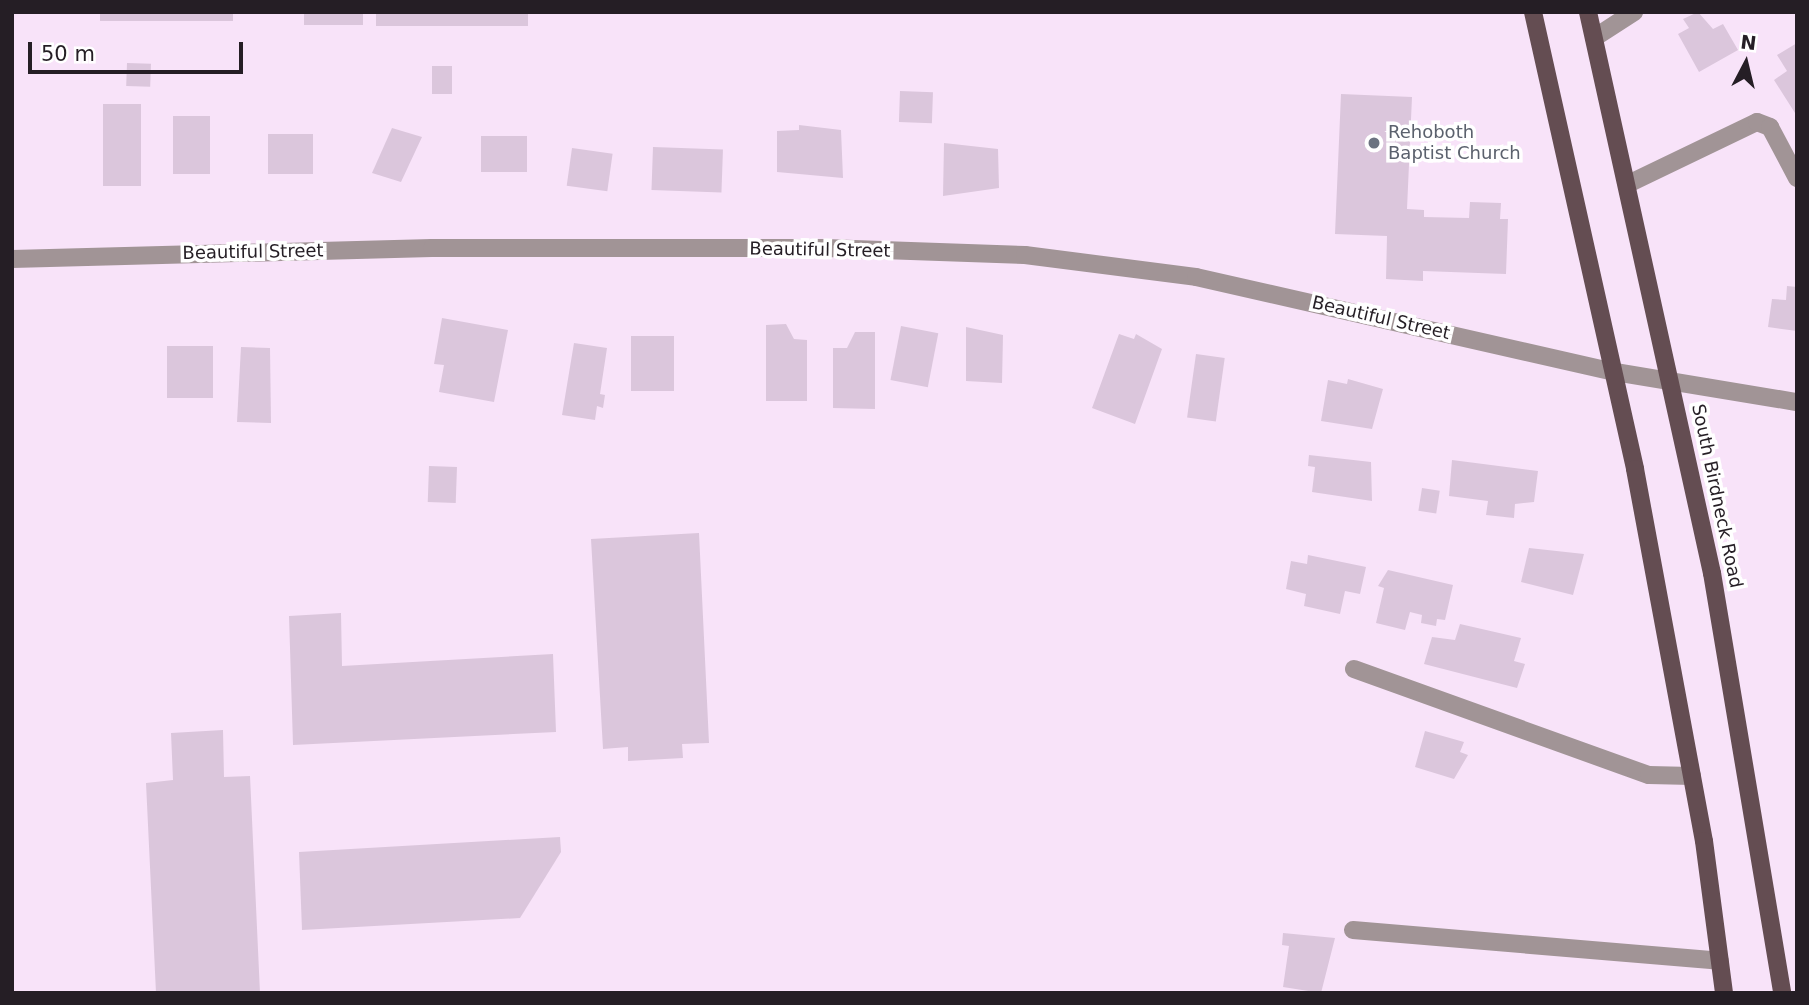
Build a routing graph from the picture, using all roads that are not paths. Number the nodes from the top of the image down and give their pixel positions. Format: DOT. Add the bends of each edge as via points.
graph roads {
  1 [pos="1533,12"];
  2 [pos="1588,12"];
  3 [pos="1634,12"];
  4 [pos="1594,38"];
  5 [pos="1797,178"];
  6 [pos="1628,184"];
  7 [pos="12,258"];
  8 [pos="1615,372"];
  9 [pos="1672,382"];
  10 [pos="1797,402"];
  11 [pos="1354,669"];
  12 [pos="1692,776"];
  13 [pos="1353,930"];
  14 [pos="1720,961"];
  15 [pos="1724,993"];
  16 [pos="1782,993"];
  1 -- 8 [label="main road"];
  2 -- 4 [label="main road, South Birdneck Road"];
  3 -- 4 [label="street"];
  4 -- 6 [label="main road, South Birdneck Road"];
  5 -- 6 [label="street" via="1770,127 1757,122"];
  6 -- 9 [label="main road, South Birdneck Road"];
  7 -- 8 [label="street, Beautiful Street" via="432,248 825,248 1025,256 1196,277"];
  8 -- 9 [label="street, Beautiful Street"];
  8 -- 12 [label="main road"];
  9 -- 10 [label="street, Beautiful Street"];
  9 -- 16 [label="main road, South Birdneck Road" via="1732,683"];
  11 -- 12 [label="street" via="1649,775"];
  12 -- 14 [label="main road"];
  13 -- 14 [label="street"];
  14 -- 15 [label="main road"];
}
